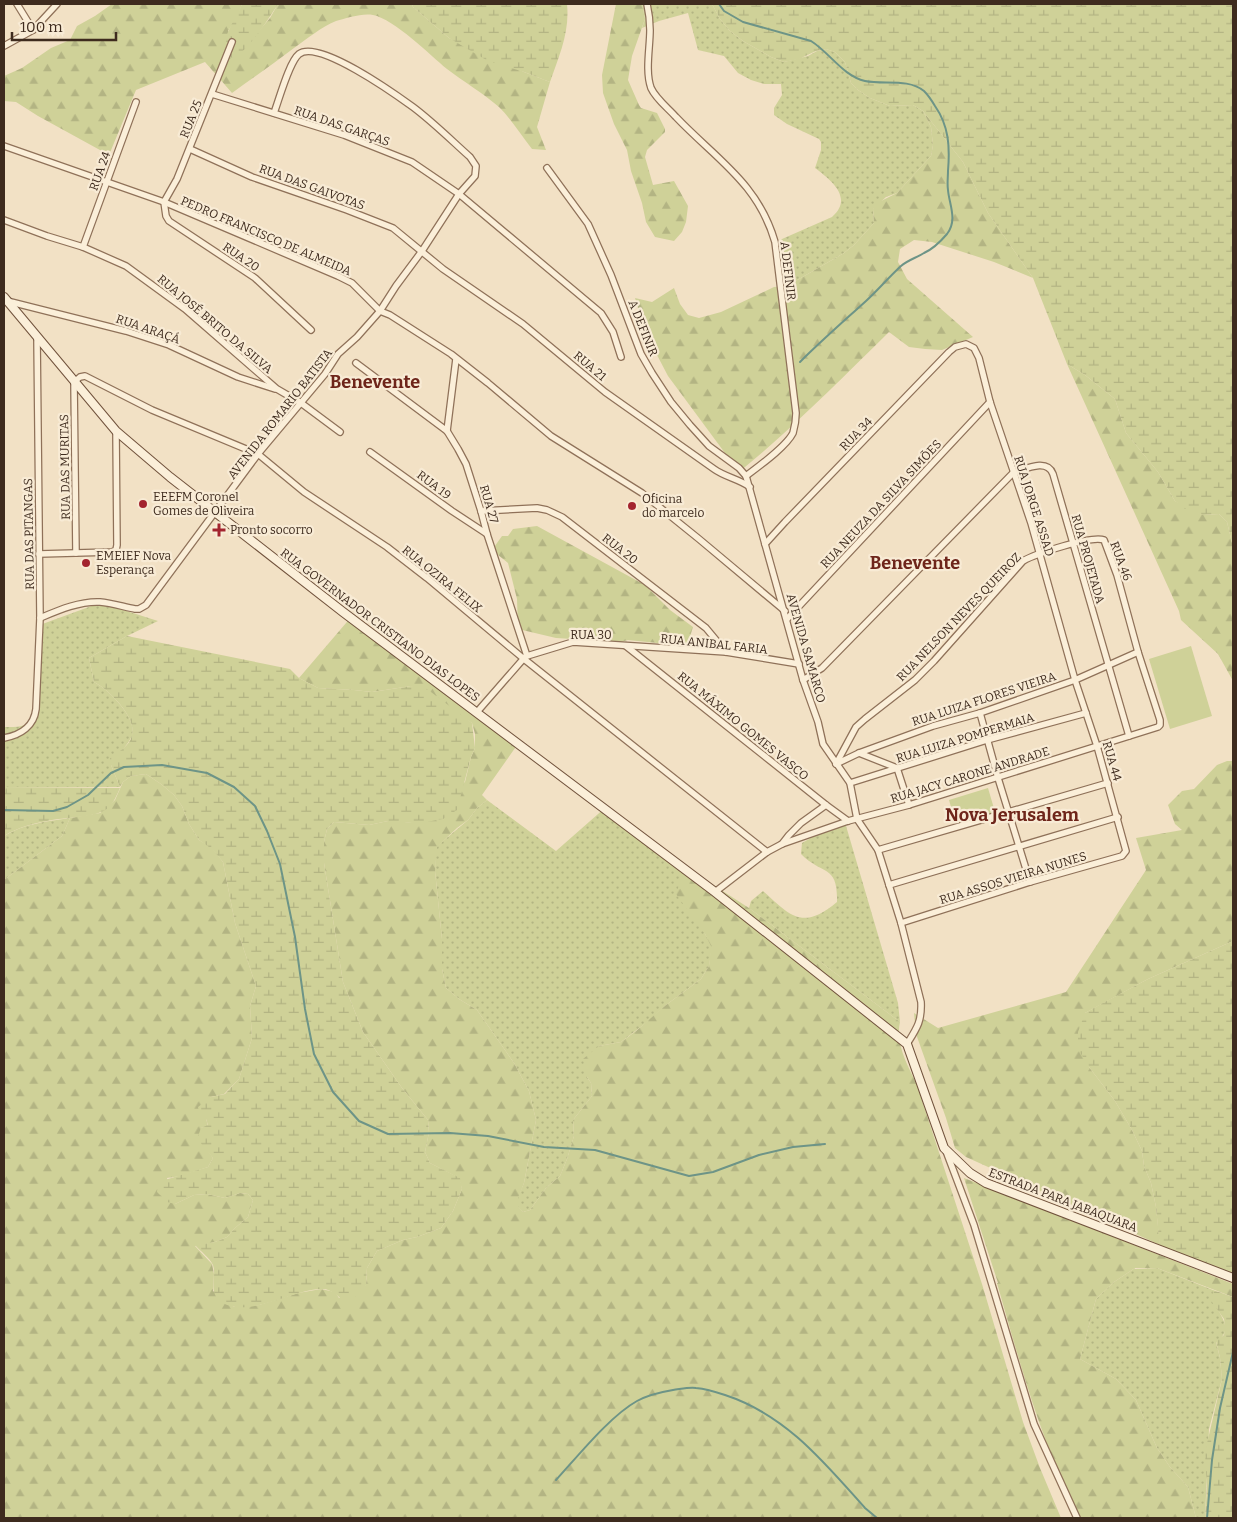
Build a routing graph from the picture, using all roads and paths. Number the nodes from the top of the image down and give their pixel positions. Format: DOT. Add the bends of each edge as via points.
graph roads {
  1 [pos="17,4"];
  2 [pos="57,4"];
  3 [pos="647,4"];
  4 [pos="33,30"];
  5 [pos="232,42"];
  6 [pos="4,46"];
  7 [pos="212,94"];
  8 [pos="136,102"];
  9 [pos="274,113"];
  10 [pos="4,146"];
  11 [pos="190,149"];
  12 [pos="547,168"];
  13 [pos="106,183"];
  14 [pos="459,194"];
  15 [pos="164,202"];
  16 [pos="4,220"];
  17 [pos="83,247"];
  18 [pos="422,251"];
  19 [pos="5,300"];
  20 [pos="380,311"];
  21 [pos="311,330"];
  22 [pos="37,337"];
  23 [pos="966,344"];
  24 [pos="622,357"];
  25 [pos="456,359"];
  26 [pos="356,364"];
  27 [pos="74,382"];
  28 [pos="278,389"];
  29 [pos="990,402"];
  30 [pos="300,403"];
  31 [pos="116,431"];
  32 [pos="447,431"];
  33 [pos="340,432"];
  34 [pos="370,452"];
  35 [pos="258,454"];
  36 [pos="1013,473"];
  37 [pos="746,476"];
  38 [pos="750,487"];
  39 [pos="482,511"];
  40 [pos="215,513"];
  41 [pos="487,534"];
  42 [pos="765,544"];
  43 [pos="1073,544"];
  44 [pos="76,553"];
  45 [pos="39,554"];
  46 [pos="1040,554"];
  47 [pos="785,611"];
  48 [pos="40,618"];
  49 [pos="787,619"];
  50 [pos="626,646"];
  51 [pos="726,652"];
  52 [pos="1138,652"];
  53 [pos="525,657"];
  54 [pos="799,664"];
  55 [pos="1108,665"];
  56 [pos="803,680"];
  57 [pos="1075,680"];
  58 [pos="477,712"];
  59 [pos="980,713"];
  60 [pos="1086,713"];
  61 [pos="1129,736"];
  62 [pos="4,738"];
  63 [pos="987,740"];
  64 [pos="1097,746"];
  65 [pos="859,753"];
  66 [pos="836,764"];
  67 [pos="897,768"];
  68 [pos="998,778"];
  69 [pos="850,783"];
  70 [pos="1108,783"];
  71 [pos="826,805"];
  72 [pos="909,805"];
  73 [pos="1008,812"];
  74 [pos="1118,817"];
  75 [pos="857,819"];
  76 [pos="848,821"];
  77 [pos="782,844"];
  78 [pos="1018,846"];
  79 [pos="1126,848"];
  80 [pos="878,850"];
  81 [pos="767,852"];
  82 [pos="1030,882"];
  83 [pos="889,884"];
  84 [pos="715,892"];
  85 [pos="901,924"];
  86 [pos="907,1044"];
  87 [pos="944,1148"];
  88 [pos="1233,1278"];
  89 [pos="1077,1518"];
  1 -- 4 [label="street"];
  2 -- 4 [label="street"];
  3 -- 37 [label="street, A DEFINIR" via="650,28 648,72 652,89 749,190 763,210 775,242 795,426 785,444"];
  4 -- 6 [label="street"];
  5 -- 7 [label="street, RUA 25"];
  7 -- 9 [label="street, RUA DAS GARÇAS"];
  7 -- 11 [label="street, RUA 25"];
  8 -- 13 [label="street, RUA 24"];
  9 -- 14 [label="street, RUA DAS GARÇAS" via="390,152 420,167"];
  9 -- 14 [label="street, AVENIDA ROMARIO BATISTA" via="295,58 309,51 324,54 384,87 470,157 474,162 475,176"];
  10 -- 13 [label="street, PEDRO FRANCISCO DE ALMEIDA"];
  11 -- 15 [label="street, RUA 25"];
  11 -- 18 [label="street, RUA DAS GAIVOTAS" via="252,177 385,224"];
  12 -- 37 [label="street, A DEFINIR" via="588,224 641,354 652,373 671,402 709,446"];
  13 -- 15 [label="street, PEDRO FRANCISCO DE ALMEIDA"];
  13 -- 17 [label="street, RUA 24"];
  14 -- 18 [label="street, AVENIDA ROMARIO BATISTA"];
  14 -- 24 [label="street, RUA DAS GARÇAS" via="601,313 613,332"];
  15 -- 20 [label="street, PEDRO FRANCISCO DE ALMEIDA" via="352,283"];
  15 -- 21 [label="street, RUA 20" via="170,221 255,278"];
  16 -- 17 [label="street, RUA JOSÉ BRITO DA SILVA"];
  17 -- 28 [label="street, RUA JOSÉ BRITO DA SILVA" via="126,266 144,278"];
  18 -- 20 [label="street, AVENIDA ROMARIO BATISTA"];
  18 -- 38 [label="street, RUA 21" via="457,280 523,324 613,397 720,473 741,480"];
  19 -- 22 [label="street, RUA GOVERNADOR CRISTIANO DIAS LOPES"];
  19 -- 28 [label="street, RUA ARAÇÁ" via="169,344 238,378"];
  20 -- 25 [label="street, PEDRO FRANCISCO DE ALMEIDA"];
  20 -- 30 [label="street, AVENIDA ROMARIO BATISTA" via="338,354"];
  22 -- 27 [label="street, RUA GOVERNADOR CRISTIANO DIAS LOPES"];
  22 -- 45 [label="street, RUA DAS PITANGAS"];
  23 -- 29 [label="street, RUA JORGE ASSAD" via="977,352"];
  23 -- 42 [label="street, RUA 34" via="949,352"];
  25 -- 32 [label="street"];
  25 -- 47 [label="street, PEDRO FRANCISCO DE ALMEIDA" via="551,436 642,493"];
  26 -- 32 [label="street"];
  27 -- 31 [label="street, RUA GOVERNADOR CRISTIANO DIAS LOPES"];
  27 -- 35 [label="street, RUA OZIRA FELIX" via="82,376 88,377 152,410"];
  27 -- 44 [label="street, RUA DAS MURITAS"];
  28 -- 30 [label="street, RUA JOSÉ BRITO DA SILVA"];
  29 -- 36 [label="street, RUA JORGE ASSAD"];
  29 -- 49 [label="street, RUA NEUZA DA SILVA SIMÕES"];
  30 -- 33 [label="street, RUA JOSÉ BRITO DA SILVA"];
  30 -- 35 [label="street, AVENIDA ROMARIO BATISTA"];
  31 -- 40 [label="street, RUA GOVERNADOR CRISTIANO DIAS LOPES"];
  31 -- 44 [label="street" via="116,550"];
  32 -- 39 [label="street, RUA 27" via="466,464"];
  34 -- 41 [label="street, RUA 19"];
  35 -- 40 [label="street, AVENIDA ROMARIO BATISTA"];
  35 -- 53 [label="street, RUA OZIRA FELIX" via="304,492 427,578"];
  36 -- 43 [label="street, RUA PROJETADA" via="1042,465 1051,469"];
  36 -- 46 [label="street, RUA JORGE ASSAD"];
  36 -- 56 [label="street" via="822,668"];
  37 -- 38 [label="street, AVENIDA SAMARCO"];
  38 -- 42 [label="street, AVENIDA SAMARCO"];
  39 -- 41 [label="street, RUA 27"];
  39 -- 51 [label="street, RUA 20" via="537,508 562,517 706,628"];
  40 -- 48 [label="street, AVENIDA ROMARIO BATISTA" via="143,608 100,602 66,608"];
  40 -- 58 [label="street, RUA GOVERNADOR CRISTIANO DIAS LOPES"];
  41 -- 53 [label="street, RUA 27"];
  42 -- 47 [label="street, AVENIDA SAMARCO"];
  43 -- 46 [label="street, RUA 46"];
  43 -- 52 [label="street, RUA 46" via="1099,538 1104,540"];
  43 -- 55 [label="street, RUA PROJETADA"];
  44 -- 45 [label="street"];
  45 -- 48 [label="street, RUA DAS PITANGAS"];
  46 -- 57 [label="street, RUA JORGE ASSAD"];
  46 -- 66 [label="street, RUA NELSON NEVES QUEIROZ" via="1019,565 916,680 860,723"];
  47 -- 49 [label="street, AVENIDA SAMARCO"];
  48 -- 62 [label="street, RUA DAS PITANGAS" via="35,717 27,728"];
  49 -- 54 [label="street, AVENIDA SAMARCO"];
  50 -- 51 [label="street, RUA ANIBAL FARIA"];
  50 -- 53 [label="street, RUA 30" via="573,642"];
  50 -- 71 [label="street, RUA MÁXIMO GOMES VASCO"];
  51 -- 54 [label="street, RUA ANIBAL FARIA"];
  52 -- 55 [label="street, RUA LUIZA FLORES VIEIRA"];
  52 -- 61 [label="street, RUA JACY CARONE ANDRADE" via="1161,723 1158,727"];
  53 -- 58 [label="street"];
  53 -- 81 [label="street, RUA OZIRA FELIX"];
  54 -- 56 [label="street, AVENIDA SAMARCO"];
  55 -- 57 [label="street, RUA LUIZA FLORES VIEIRA"];
  55 -- 61 [label="street, RUA PROJETADA"];
  56 -- 66 [label="street, AVENIDA SAMARCO" via="823,744"];
  57 -- 59 [label="street, RUA LUIZA FLORES VIEIRA"];
  57 -- 60 [label="street, RUA 44"];
  58 -- 84 [label="street, RUA GOVERNADOR CRISTIANO DIAS LOPES"];
  59 -- 63 [label="street"];
  59 -- 65 [label="street, RUA LUIZA FLORES VIEIRA"];
  60 -- 63 [label="street, RUA LUIZA POMPERMAIA"];
  60 -- 64 [label="street, RUA 44"];
  61 -- 64 [label="street, RUA JACY CARONE ANDRADE"];
  63 -- 67 [label="street, RUA LUIZA POMPERMAIA"];
  63 -- 68 [label="street"];
  64 -- 68 [label="street, RUA JACY CARONE ANDRADE"];
  64 -- 70 [label="street, RUA 44"];
  65 -- 66 [label="street, RUA LUIZA FLORES VIEIRA"];
  65 -- 67 [label="street"];
  66 -- 69 [label="street, AVENIDA SAMARCO"];
  67 -- 69 [label="street, RUA LUIZA POMPERMAIA"];
  67 -- 72 [label="street"];
  68 -- 72 [label="street, RUA JACY CARONE ANDRADE"];
  68 -- 73 [label="street"];
  69 -- 75 [label="street, AVENIDA SAMARCO"];
  70 -- 73 [label="street"];
  70 -- 74 [label="street, RUA 44"];
  71 -- 76 [label="street, RUA MÁXIMO GOMES VASCO"];
  71 -- 77 [label="street" via="801,823"];
  72 -- 75 [label="street, RUA JACY CARONE ANDRADE"];
  73 -- 78 [label="street"];
  73 -- 80 [label="street"];
  74 -- 78 [label="street"];
  74 -- 79 [label="street, RUA 44"];
  75 -- 76 [label="street, RUA JACY CARONE ANDRADE"];
  75 -- 80 [label="street"];
  76 -- 77 [label="street"];
  77 -- 81 [label="street"];
  78 -- 82 [label="street"];
  78 -- 83 [label="street"];
  79 -- 82 [label="street, RUA ASSOS VIEIRA NUNES" via="1122,856"];
  80 -- 83 [label="street"];
  81 -- 84 [label="street"];
  82 -- 85 [label="street, RUA ASSOS VIEIRA NUNES"];
  83 -- 85 [label="street"];
  84 -- 86 [label="street"];
  85 -- 86 [label="street" via="922,1002 919,1025"];
  86 -- 87 [label="street, ESTRADA PARA JABAQUARA"];
  87 -- 88 [label="street, ESTRADA PARA JABAQUARA" via="970,1173 986,1183"];
  87 -- 89 [label="street" via="974,1225 1034,1424"];
}
